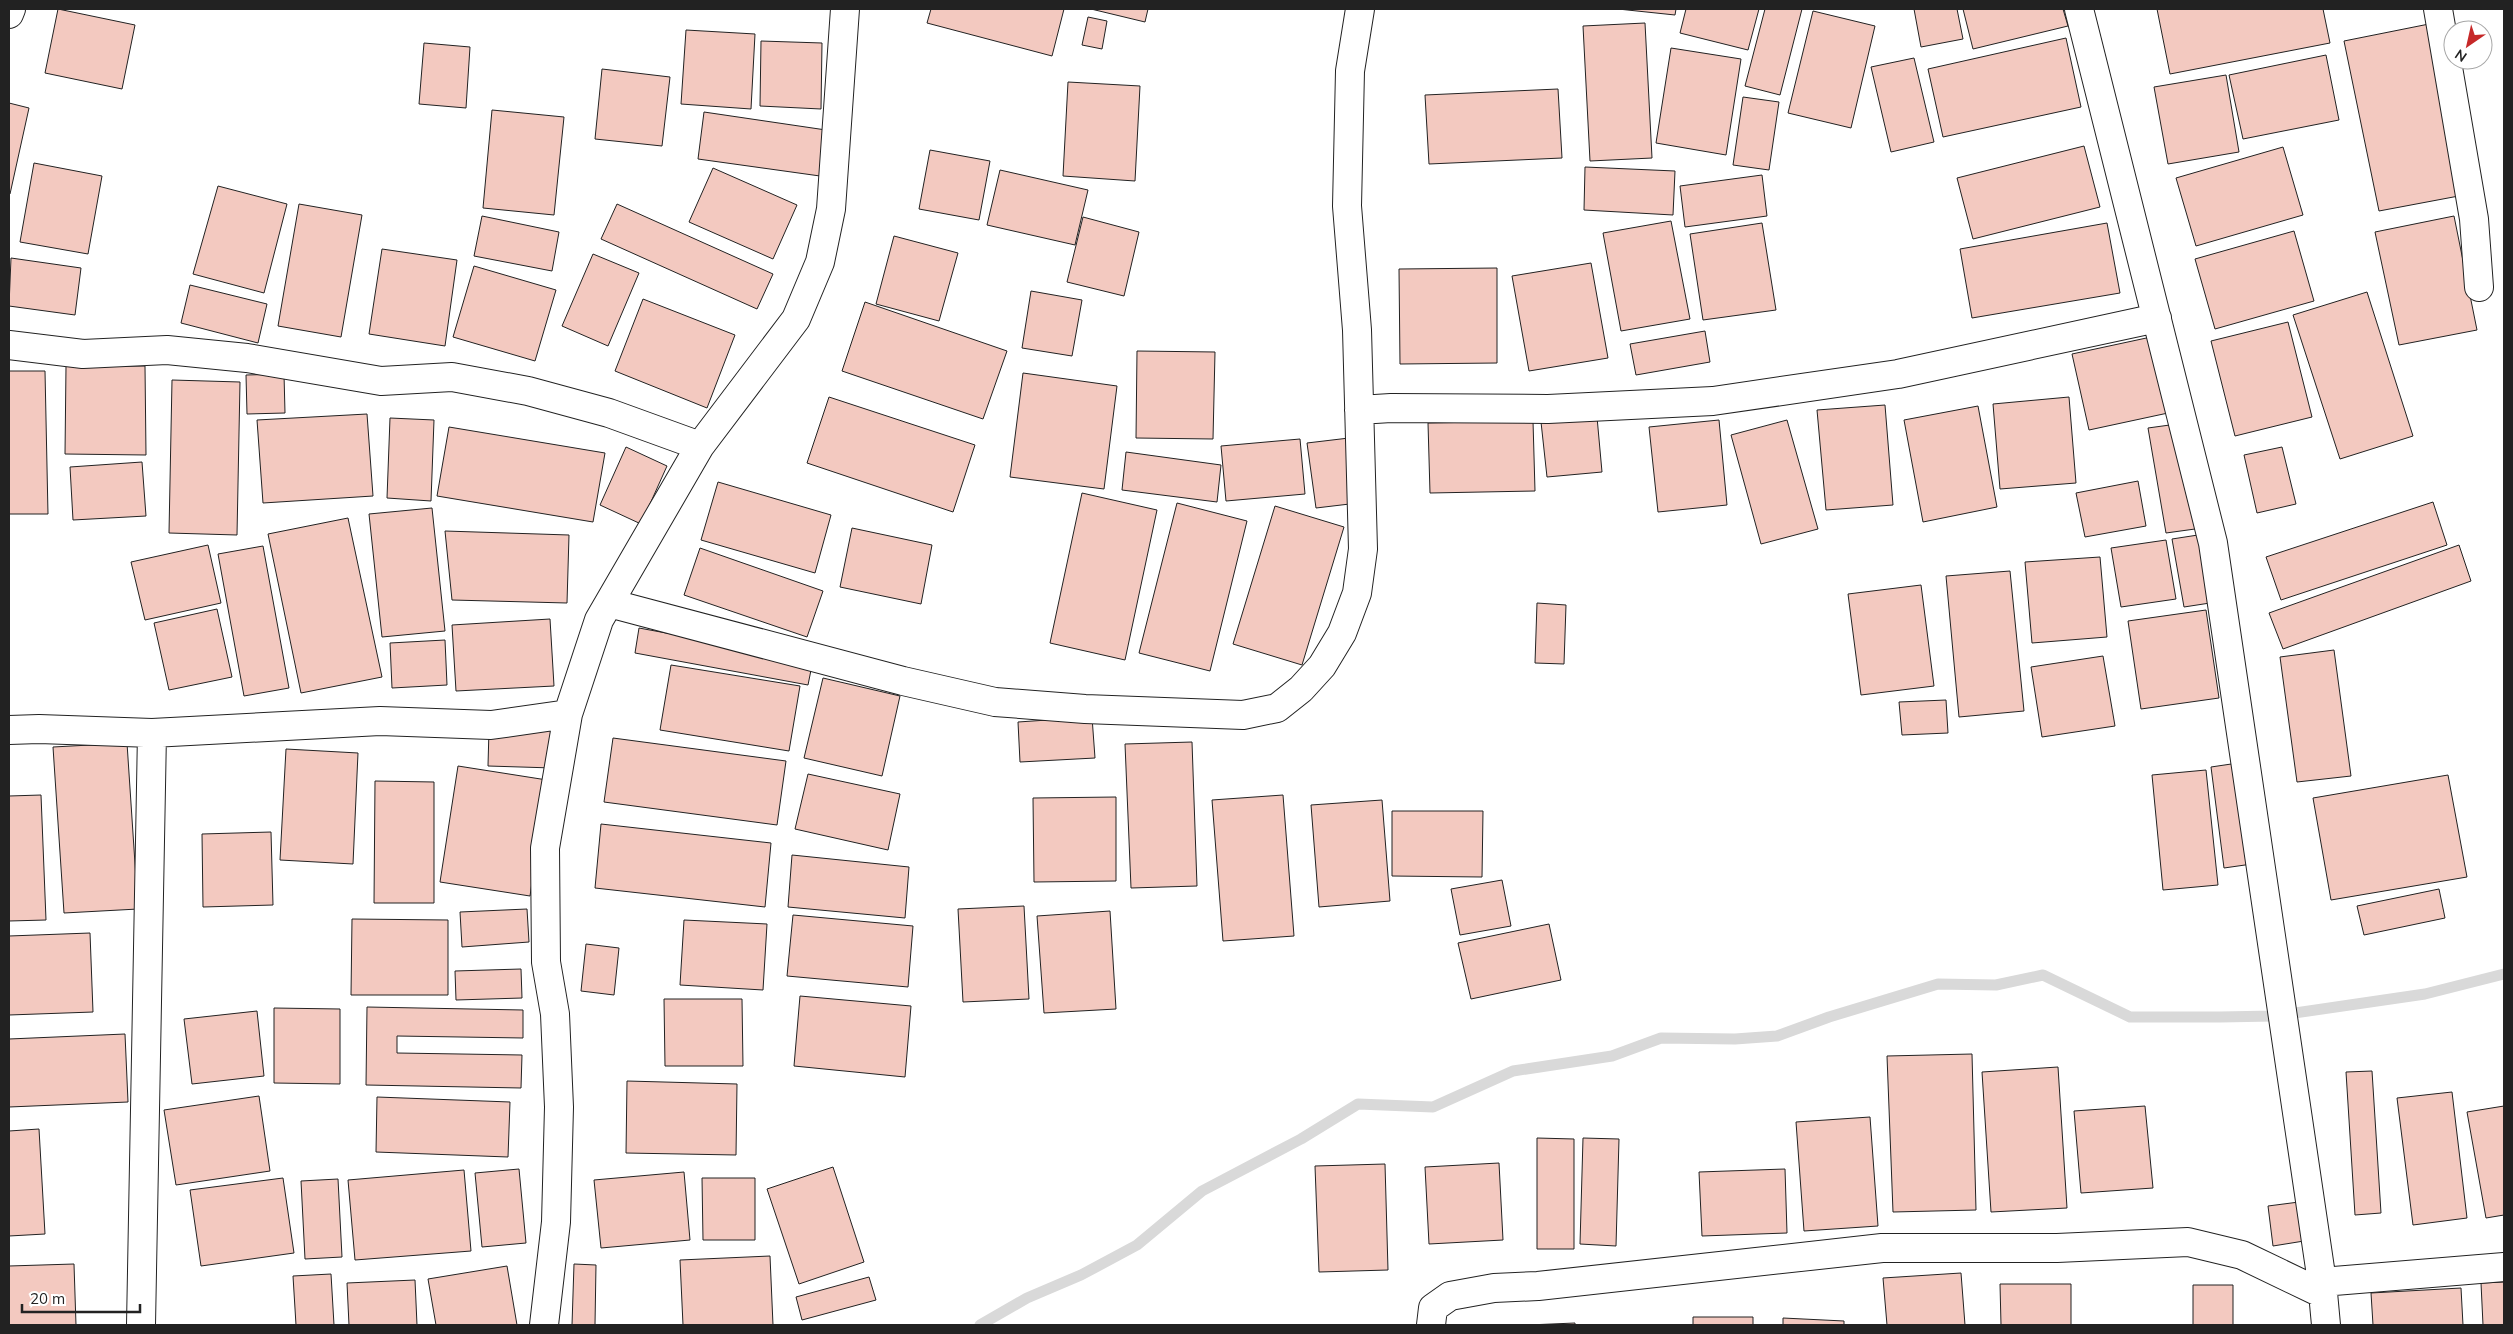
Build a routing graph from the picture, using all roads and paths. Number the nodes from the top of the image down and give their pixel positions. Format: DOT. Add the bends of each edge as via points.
graph roads {
  1 [pos="11,9"];
  2 [pos="845,9"];
  3 [pos="1360,9"];
  4 [pos="2079,9"];
  5 [pos="2438,9"];
  6 [pos="9,14"];
  7 [pos="2479,287"];
  8 [pos="2157,318"];
  9 [pos="9,345"];
  10 [pos="1359,410"];
  11 [pos="700,446"];
  12 [pos="609,603"];
  13 [pos="568,714"];
  14 [pos="9,730"];
  15 [pos="152,733"];
  16 [pos="2504,1267"];
  17 [pos="2323,1288"];
  18 [pos="141,1325"];
  19 [pos="544,1325"];
  20 [pos="1431,1325"];
  21 [pos="2326,1325"];
  1 -- 6 [label="street"];
  2 -- 11 [label="street" via="831,209 820,262 796,319"];
  3 -- 10 [label="street" via="1350,71 1347,206"];
  4 -- 8 [label="street"];
  5 -- 7 [label="street" via="2474,219"];
  8 -- 10 [label="street" via="1898,374 1713,402 1548,409"];
  8 -- 17 [label="street" via="2213,543"];
  9 -- 11 [label="street" via="83,354 167,350 247,358 381,381 452,377 528,391 609,412"];
  10 -- 12 [label="street" via="1363,549 1357,593 1342,633 1322,666 1277,708 1243,715 995,702 903,681"];
  11 -- 12 [label="street"];
  12 -- 13 [label="street" via="599,620"];
  13 -- 15 [label="street" via="491,725 380,721"];
  13 -- 19 [label="street" via="545,848 546,962 555,1014 559,1107 556,1222"];
  14 -- 15 [label="street"];
  15 -- 18 [label="street"];
  16 -- 17 [label="street"];
  17 -- 20 [label="street" via="2242,1255 2188,1242 2056,1248 1882,1248 1538,1286 1494,1288 1450,1296 1433,1308"];
  17 -- 21 [label="street"];
}
